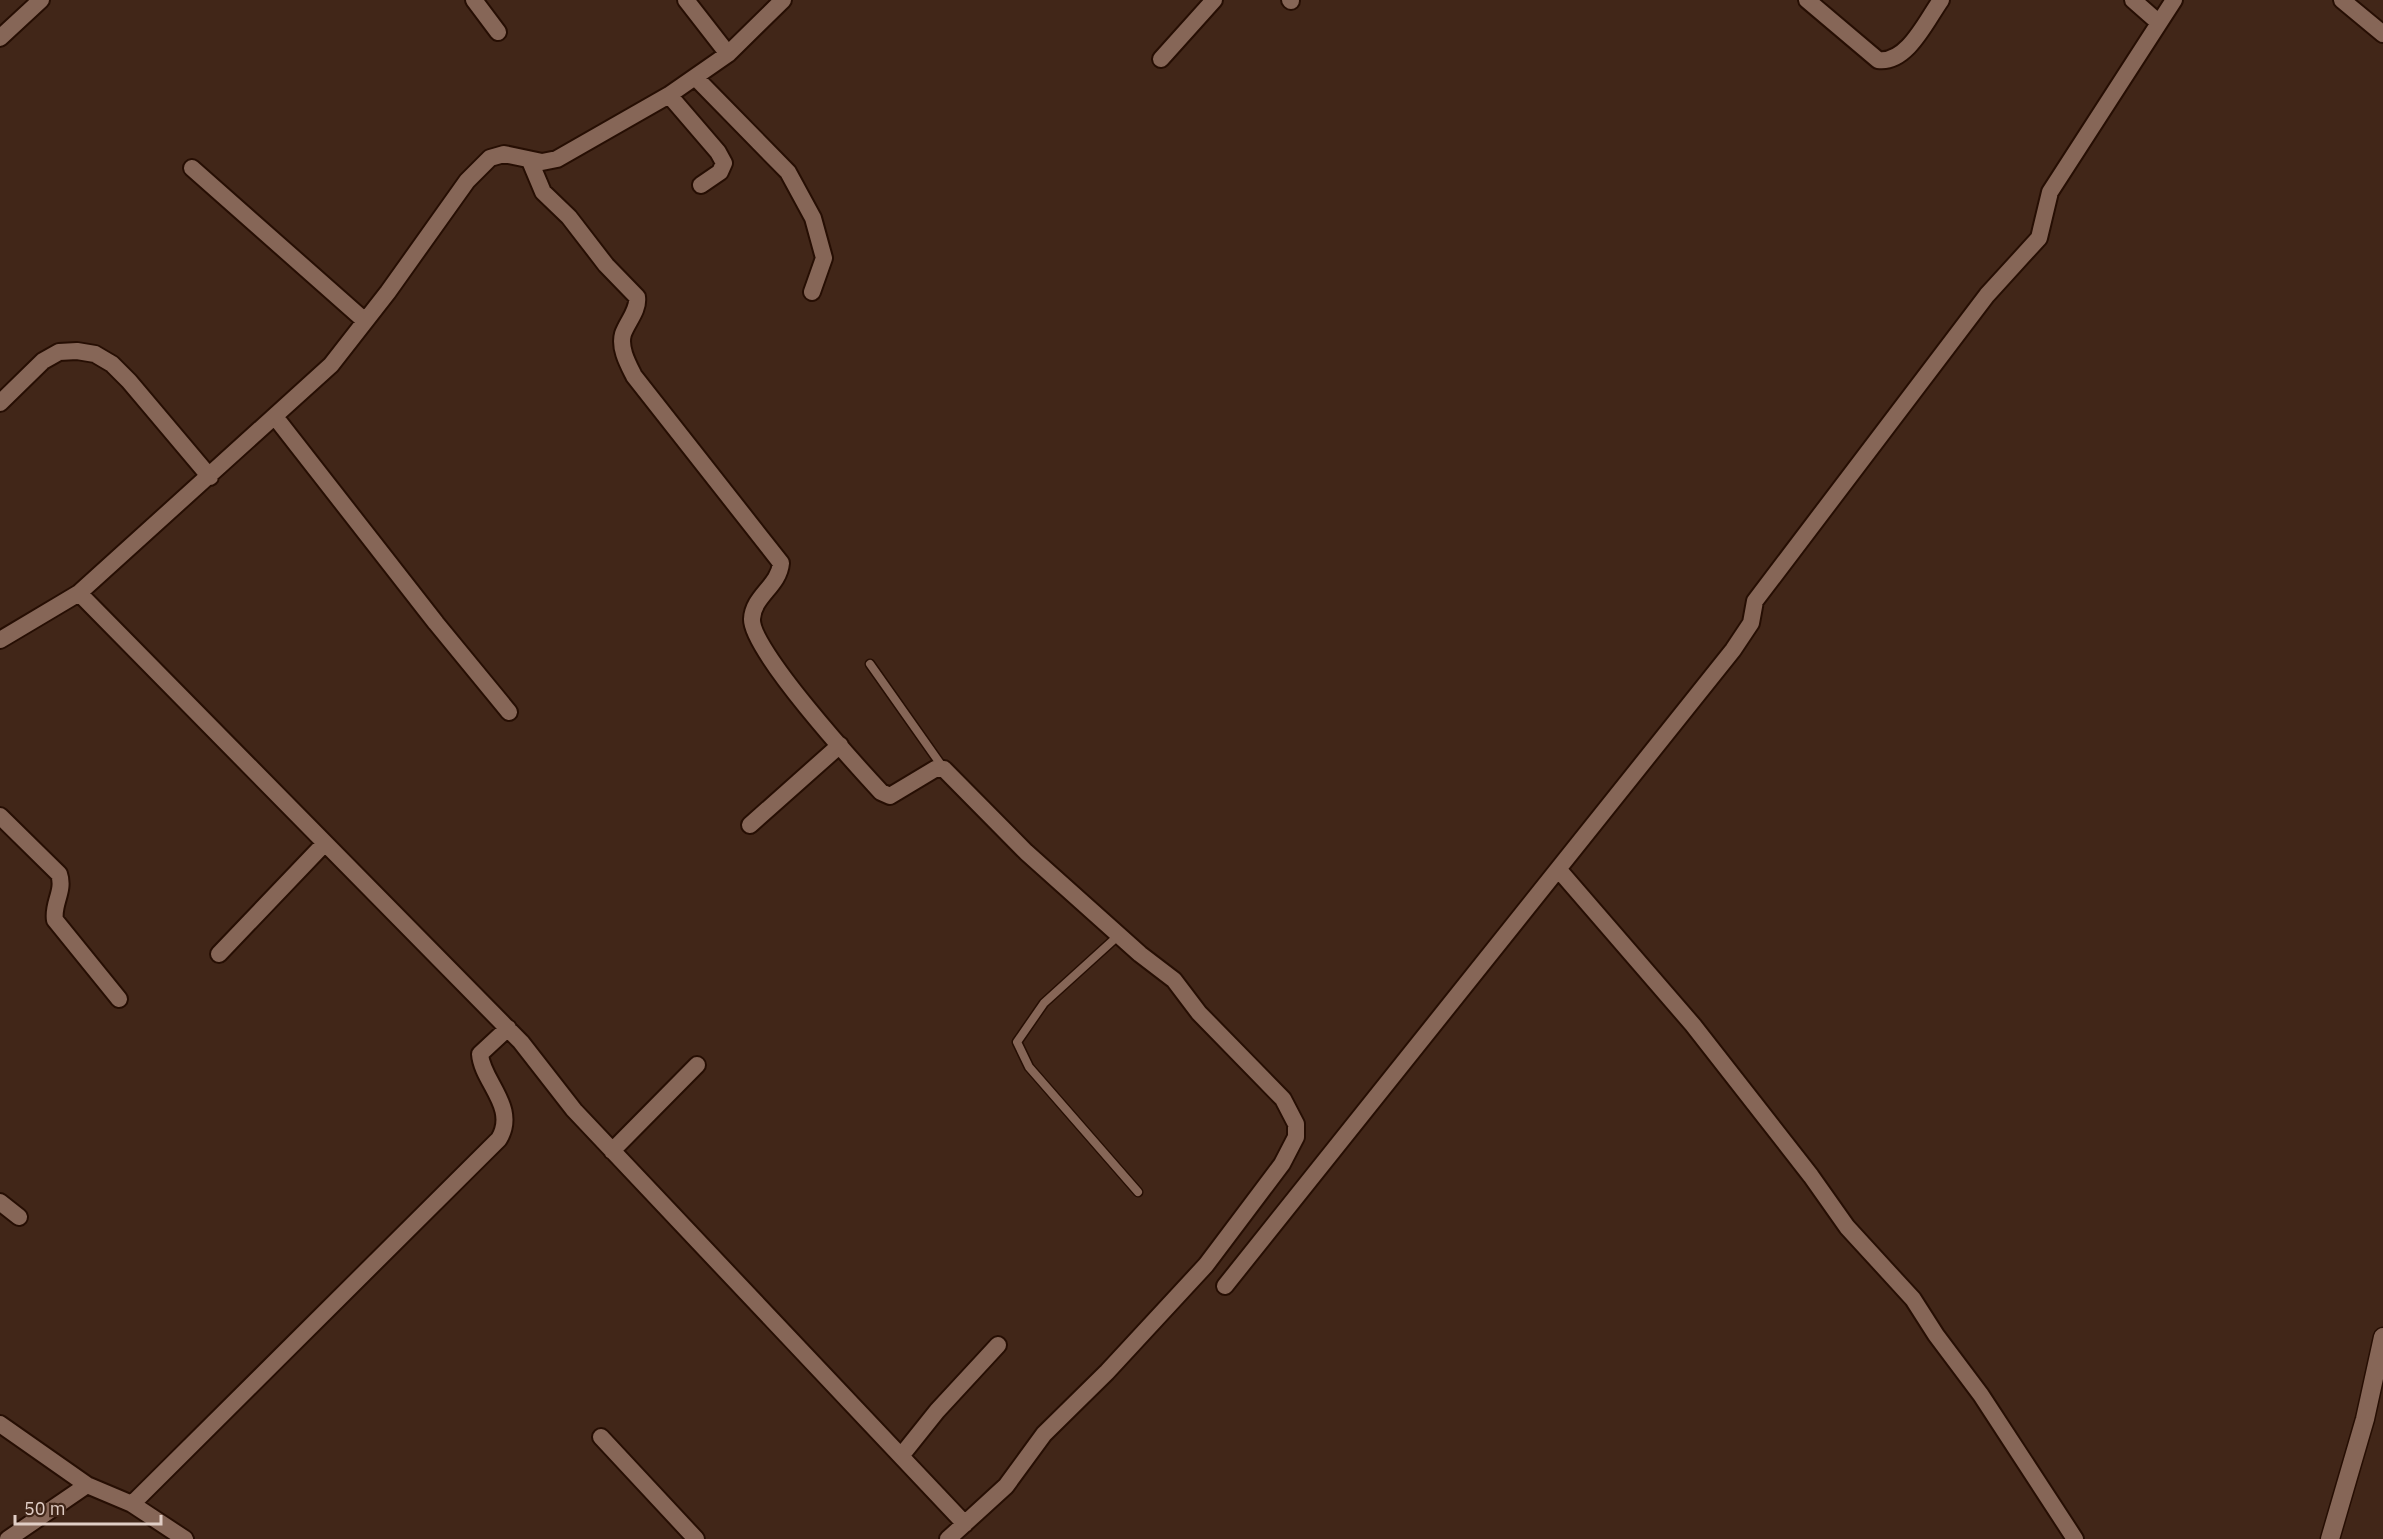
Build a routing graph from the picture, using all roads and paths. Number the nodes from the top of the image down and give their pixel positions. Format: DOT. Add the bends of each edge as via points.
graph roads {
  1 [pos="41,0"];
  2 [pos="474,0"];
  3 [pos="686,0"];
  4 [pos="783,0"];
  5 [pos="1214,0"];
  6 [pos="1807,0"];
  7 [pos="1941,0"];
  8 [pos="2133,0"];
  9 [pos="2174,0"];
  10 [pos="2342,0"];
  11 [pos="2375,20"];
  12 [pos="2158,22"];
  13 [pos="498,32"];
  14 [pos="2383,34"];
  15 [pos="0,38"];
  16 [pos="728,54"];
  17 [pos="1161,59"];
  18 [pos="695,77"];
  19 [pos="669,94"];
  20 [pos="530,161"];
  21 [pos="192,168"];
  22 [pos="701,185"];
  23 [pos="812,292"];
  24 [pos="365,321"];
  25 [pos="0,403"];
  26 [pos="276,418"];
  27 [pos="210,477"];
  28 [pos="79,593"];
  29 [pos="0,640"];
  30 [pos="870,664"];
  31 [pos="509,712"];
  32 [pos="840,745"];
  33 [pos="944,769"];
  34 [pos="0,816"];
  35 [pos="750,825"];
  36 [pos="325,843"];
  37 [pos="1559,870"];
  38 [pos="1119,935"];
  39 [pos="219,954"];
  40 [pos="119,999"];
  41 [pos="508,1028"];
  42 [pos="697,1065"];
  43 [pos="612,1151"];
  44 [pos="1138,1192"];
  45 [pos="0,1202"];
  46 [pos="19,1217"];
  47 [pos="1226,1286"];
  48 [pos="2383,1337"];
  49 [pos="998,1345"];
  50 [pos="0,1424"];
  51 [pos="601,1437"];
  52 [pos="901,1456"];
  53 [pos="87,1485"];
  54 [pos="132,1504"];
  55 [pos="965,1524"];
  56 [pos="8,1539"];
  57 [pos="185,1539"];
  58 [pos="696,1539"];
  59 [pos="948,1539"];
  60 [pos="2075,1539"];
  61 [pos="2330,1539"];
  1 -- 15 [label="street"];
  2 -- 13 [label="street"];
  3 -- 16 [label="street"];
  4 -- 16 [label="street"];
  5 -- 17 [label="street"];
  6 -- 7 [label="street" via="1878,60 1887,61 1912,41"];
  8 -- 12 [label="street"];
  9 -- 12 [label="street"];
  10 -- 11 [label="street"];
  11 -- 14 [label="street"];
  12 -- 37 [label="street" via="2050,192 2039,238 1966,322 1755,601 1751,623 1733,650"];
  16 -- 18 [label="street"];
  18 -- 19 [label="street"];
  18 -- 23 [label="street" via="788,172 813,218 824,258"];
  19 -- 20 [label="street" via="556,159"];
  19 -- 22 [label="street" via="724,163 720,172"];
  20 -- 24 [label="street" via="504,154 490,158 467,181"];
  20 -- 32 [label="street" via="543,192 637,297 623,335 634,376 781,563 778,577 756,604 752,630 769,660"];
  21 -- 24 [label="street"];
  24 -- 26 [label="street" via="331,365"];
  25 -- 27 [label="street" via="43,361 59,352 95,354 129,381"];
  26 -- 27 [label="street"];
  26 -- 31 [label="street"];
  27 -- 28 [label="street"];
  28 -- 29 [label="street"];
  28 -- 36 [label="street"];
  30 -- 33 [label="lane"];
  32 -- 33 [label="street" via="881,792 890,796 935,769"];
  32 -- 35 [label="street"];
  33 -- 38 [label="street" via="1026,852"];
  34 -- 40 [label="street" via="59,874 62,883 53,913 55,920"];
  36 -- 39 [label="street"];
  36 -- 41 [label="street"];
  37 -- 47 [label="street"];
  37 -- 60 [label="street" via="1693,1025 1847,1227 1913,1299"];
  38 -- 44 [label="lane" via="1044,1003 1017,1042 1029,1067"];
  38 -- 55 [label="street" via="1174,980 1198,1013 1283,1099 1296,1124 1296,1137 1282,1164 1206,1265 1100,1380 1044,1434 1006,1486"];
  41 -- 43 [label="street"];
  41 -- 54 [label="street" via="480,1054 502,1102 504,1123 499,1139"];
  42 -- 43 [label="street"];
  43 -- 52 [label="street"];
  45 -- 46 [label="street"];
  48 -- 61 [label="main road" via="2365,1419"];
  49 -- 52 [label="street"];
  50 -- 53 [label="street"];
  51 -- 58 [label="street"];
  52 -- 55 [label="street"];
  53 -- 54 [label="street"];
  53 -- 56 [label="street"];
  54 -- 57 [label="street"];
  55 -- 59 [label="street"];
}
